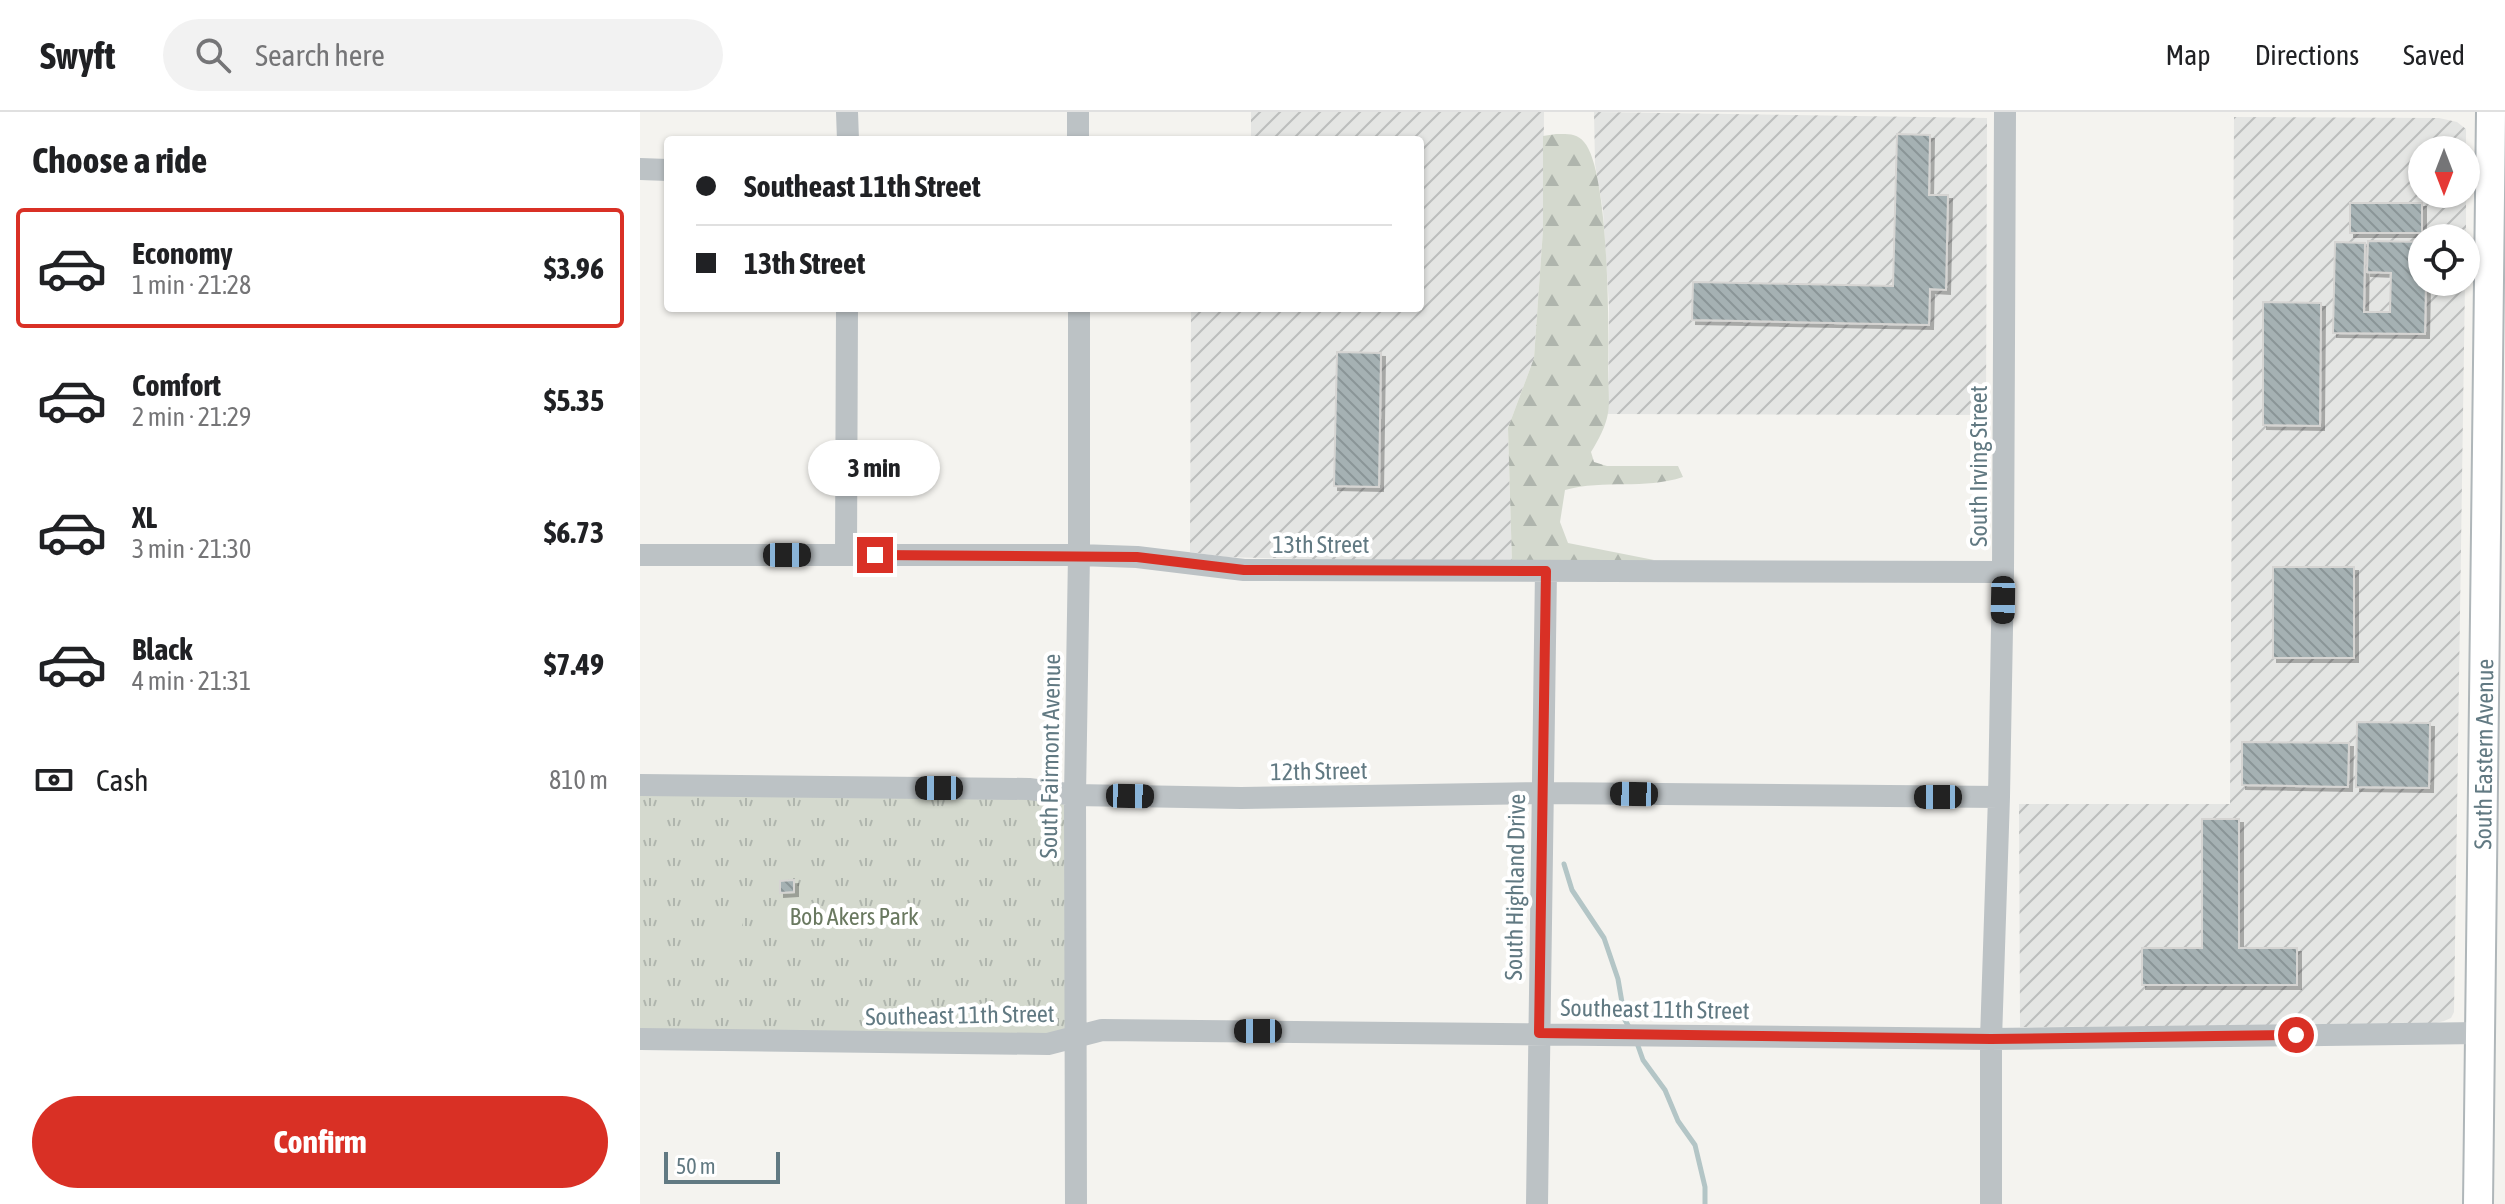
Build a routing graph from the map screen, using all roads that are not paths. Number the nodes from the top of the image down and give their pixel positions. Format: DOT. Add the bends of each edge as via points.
graph roads {
  1 [pos="847,112"];
  2 [pos="1078,112"];
  3 [pos="2005,112"];
  4 [pos="2491,112"];
  5 [pos="848,136"];
  6 [pos="1078,136"];
  7 [pos="640,169"];
  8 [pos="664,170"];
  9 [pos="847,312"];
  10 [pos="1079,312"];
  11 [pos="640,555"];
  12 [pos="846,555"];
  13 [pos="1079,555"];
  14 [pos="1546,571"];
  15 [pos="2003,572"];
  16 [pos="640,785"];
  17 [pos="1542,793"];
  18 [pos="1075,795"];
  19 [pos="1999,797"];
  20 [pos="1539,1033"];
  21 [pos="2480,1033"];
  22 [pos="1075,1037"];
  23 [pos="640,1039"];
  24 [pos="1991,1039"];
  25 [pos="1076,1204"];
  26 [pos="1537,1204"];
  27 [pos="1991,1204"];
  28 [pos="2478,1204"];
  1 -- 5 [label="street"];
  2 -- 6 [label="street"];
  3 -- 15 [label="street, South Irving Street"];
  4 -- 21 [label="main road, South Eastern Avenue"];
  7 -- 8 [label="street"];
  9 -- 12 [label="street"];
  10 -- 13 [label="street, South Fairmont Avenue"];
  11 -- 12 [label="street, 13th Street"];
  12 -- 13 [label="street, 13th Street"];
  13 -- 14 [label="street, 13th Street" via="1244,570"];
  13 -- 18 [label="street, South Fairmont Avenue"];
  14 -- 15 [label="street, 13th Street"];
  14 -- 17 [label="street, South Highland Drive"];
  15 -- 19 [label="street, South Irving Street"];
  16 -- 18 [label="street, 12th Street" via="1029,789"];
  17 -- 18 [label="street, 12th Street"];
  17 -- 19 [label="street, 12th Street"];
  17 -- 20 [label="street, South Highland Drive"];
  18 -- 22 [label="street, South Fairmont Avenue"];
  19 -- 24 [label="street, South Irving Street"];
  20 -- 22 [label="street, Southeast 11th Street" via="1102,1030"];
  20 -- 24 [label="street, Southeast 11th Street"];
  20 -- 26 [label="street, South Highland Drive"];
  21 -- 24 [label="street, Southeast 11th Street"];
  21 -- 28 [label="main road, South Eastern Avenue"];
  22 -- 23 [label="street, Southeast 11th Street" via="1048,1044"];
  22 -- 25 [label="street, South Fairmont Avenue"];
  24 -- 27 [label="street, South Irving Street"];
}
